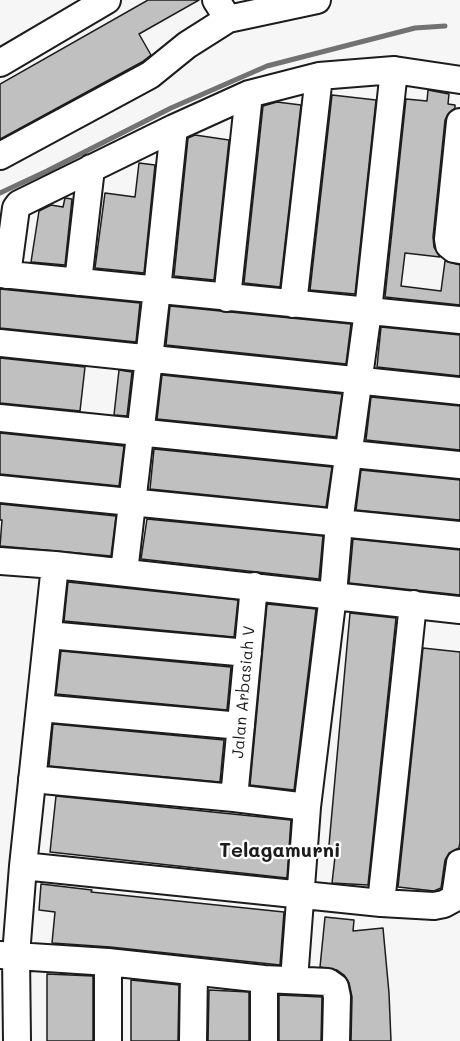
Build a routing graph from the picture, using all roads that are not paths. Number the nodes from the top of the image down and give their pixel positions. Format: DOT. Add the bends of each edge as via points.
graph roads {
  1 [pos="107,0"];
  2 [pos="314,0"];
  3 [pos="222,10"];
  4 [pos="0,63"];
  5 [pos="394,70"];
  6 [pos="319,76"];
  7 [pos="460,80"];
  8 [pos="249,94"];
  9 [pos="460,122"];
  10 [pos="174,128"];
  11 [pos="0,156"];
  12 [pos="91,168"];
  13 [pos="460,250"];
  14 [pos="4,275"];
  15 [pos="78,282"];
  16 [pos="157,290"];
  17 [pos="227,298"];
  18 [pos="293,304"];
  19 [pos="368,311"];
  20 [pos="460,320"];
  21 [pos="0,343"];
  22 [pos="149,358"];
  23 [pos="359,382"];
  24 [pos="460,391"];
  25 [pos="0,418"];
  26 [pos="140,433"];
  27 [pos="349,454"];
  28 [pos="460,465"];
  29 [pos="0,489"];
  30 [pos="132,502"];
  31 [pos="339,523"];
  32 [pos="460,535"];
  33 [pos="0,561"];
  34 [pos="55,565"];
  35 [pos="124,572"];
  36 [pos="254,586"];
  37 [pos="333,596"];
  38 [pos="413,604"];
  39 [pos="460,610"];
  40 [pos="48,634"];
  41 [pos="248,653"];
  42 [pos="40,708"];
  43 [pos="241,726"];
  44 [pos="32,779"];
  45 [pos="234,798"];
  46 [pos="307,807"];
  47 [pos="460,863"];
  48 [pos="23,866"];
  49 [pos="299,895"];
  50 [pos="458,896"];
  51 [pos="381,903"];
  52 [pos="8,955"];
  53 [pos="108,962"];
  54 [pos="194,972"];
  55 [pos="264,979"];
  56 [pos="294,980"];
  57 [pos="17,1041"];
  58 [pos="108,1041"];
  59 [pos="193,1041"];
  60 [pos="264,1041"];
  61 [pos="336,1041"];
  1 -- 4 [label="street"];
  2 -- 3 [label="street"];
  3 -- 11 [label="street" via="150,75"];
  5 -- 6 [label="street"];
  5 -- 7 [label="street"];
  5 -- 19 [label="street"];
  6 -- 8 [label="street"];
  6 -- 18 [label="street"];
  8 -- 10 [label="street"];
  8 -- 17 [label="street"];
  9 -- 13 [label="street" via="448,239 449,245"];
  10 -- 12 [label="street"];
  10 -- 16 [label="street"];
  12 -- 14 [label="street" via="17,206"];
  12 -- 15 [label="street"];
  14 -- 15 [label="street"];
  15 -- 16 [label="street"];
  16 -- 17 [label="street"];
  16 -- 22 [label="street"];
  17 -- 18 [label="street"];
  18 -- 19 [label="street"];
  19 -- 20 [label="street"];
  19 -- 23 [label="street"];
  21 -- 22 [label="street"];
  22 -- 23 [label="street"];
  22 -- 26 [label="street"];
  23 -- 24 [label="street"];
  23 -- 27 [label="street"];
  25 -- 26 [label="street"];
  26 -- 27 [label="street"];
  26 -- 30 [label="street"];
  27 -- 28 [label="street"];
  27 -- 31 [label="street"];
  29 -- 30 [label="street"];
  30 -- 31 [label="street"];
  30 -- 35 [label="street"];
  31 -- 32 [label="street"];
  31 -- 37 [label="street"];
  33 -- 34 [label="street"];
  34 -- 35 [label="street"];
  34 -- 40 [label="street"];
  35 -- 36 [label="street"];
  36 -- 37 [label="street"];
  36 -- 41 [label="street, Jalan Arbasiah V"];
  37 -- 38 [label="street"];
  37 -- 46 [label="street"];
  38 -- 39 [label="street"];
  38 -- 51 [label="street"];
  40 -- 41 [label="street"];
  40 -- 42 [label="street"];
  41 -- 43 [label="street, Jalan Arbasiah V"];
  42 -- 43 [label="street"];
  42 -- 44 [label="street"];
  43 -- 45 [label="street, Jalan Arbasiah V"];
  44 -- 45 [label="street"];
  44 -- 48 [label="street"];
  45 -- 46 [label="street"];
  46 -- 49 [label="street"];
  47 -- 50 [label="street"];
  48 -- 49 [label="street"];
  48 -- 52 [label="street"];
  49 -- 51 [label="street"];
  49 -- 56 [label="street"];
  50 -- 51 [label="street" via="434,906"];
  52 -- 53 [label="street"];
  52 -- 57 [label="street"];
  53 -- 54 [label="street"];
  53 -- 58 [label="street"];
  54 -- 55 [label="street"];
  54 -- 59 [label="street"];
  55 -- 56 [label="street"];
  55 -- 60 [label="street"];
  56 -- 61 [label="street" via="328,982 334,987"];
}
